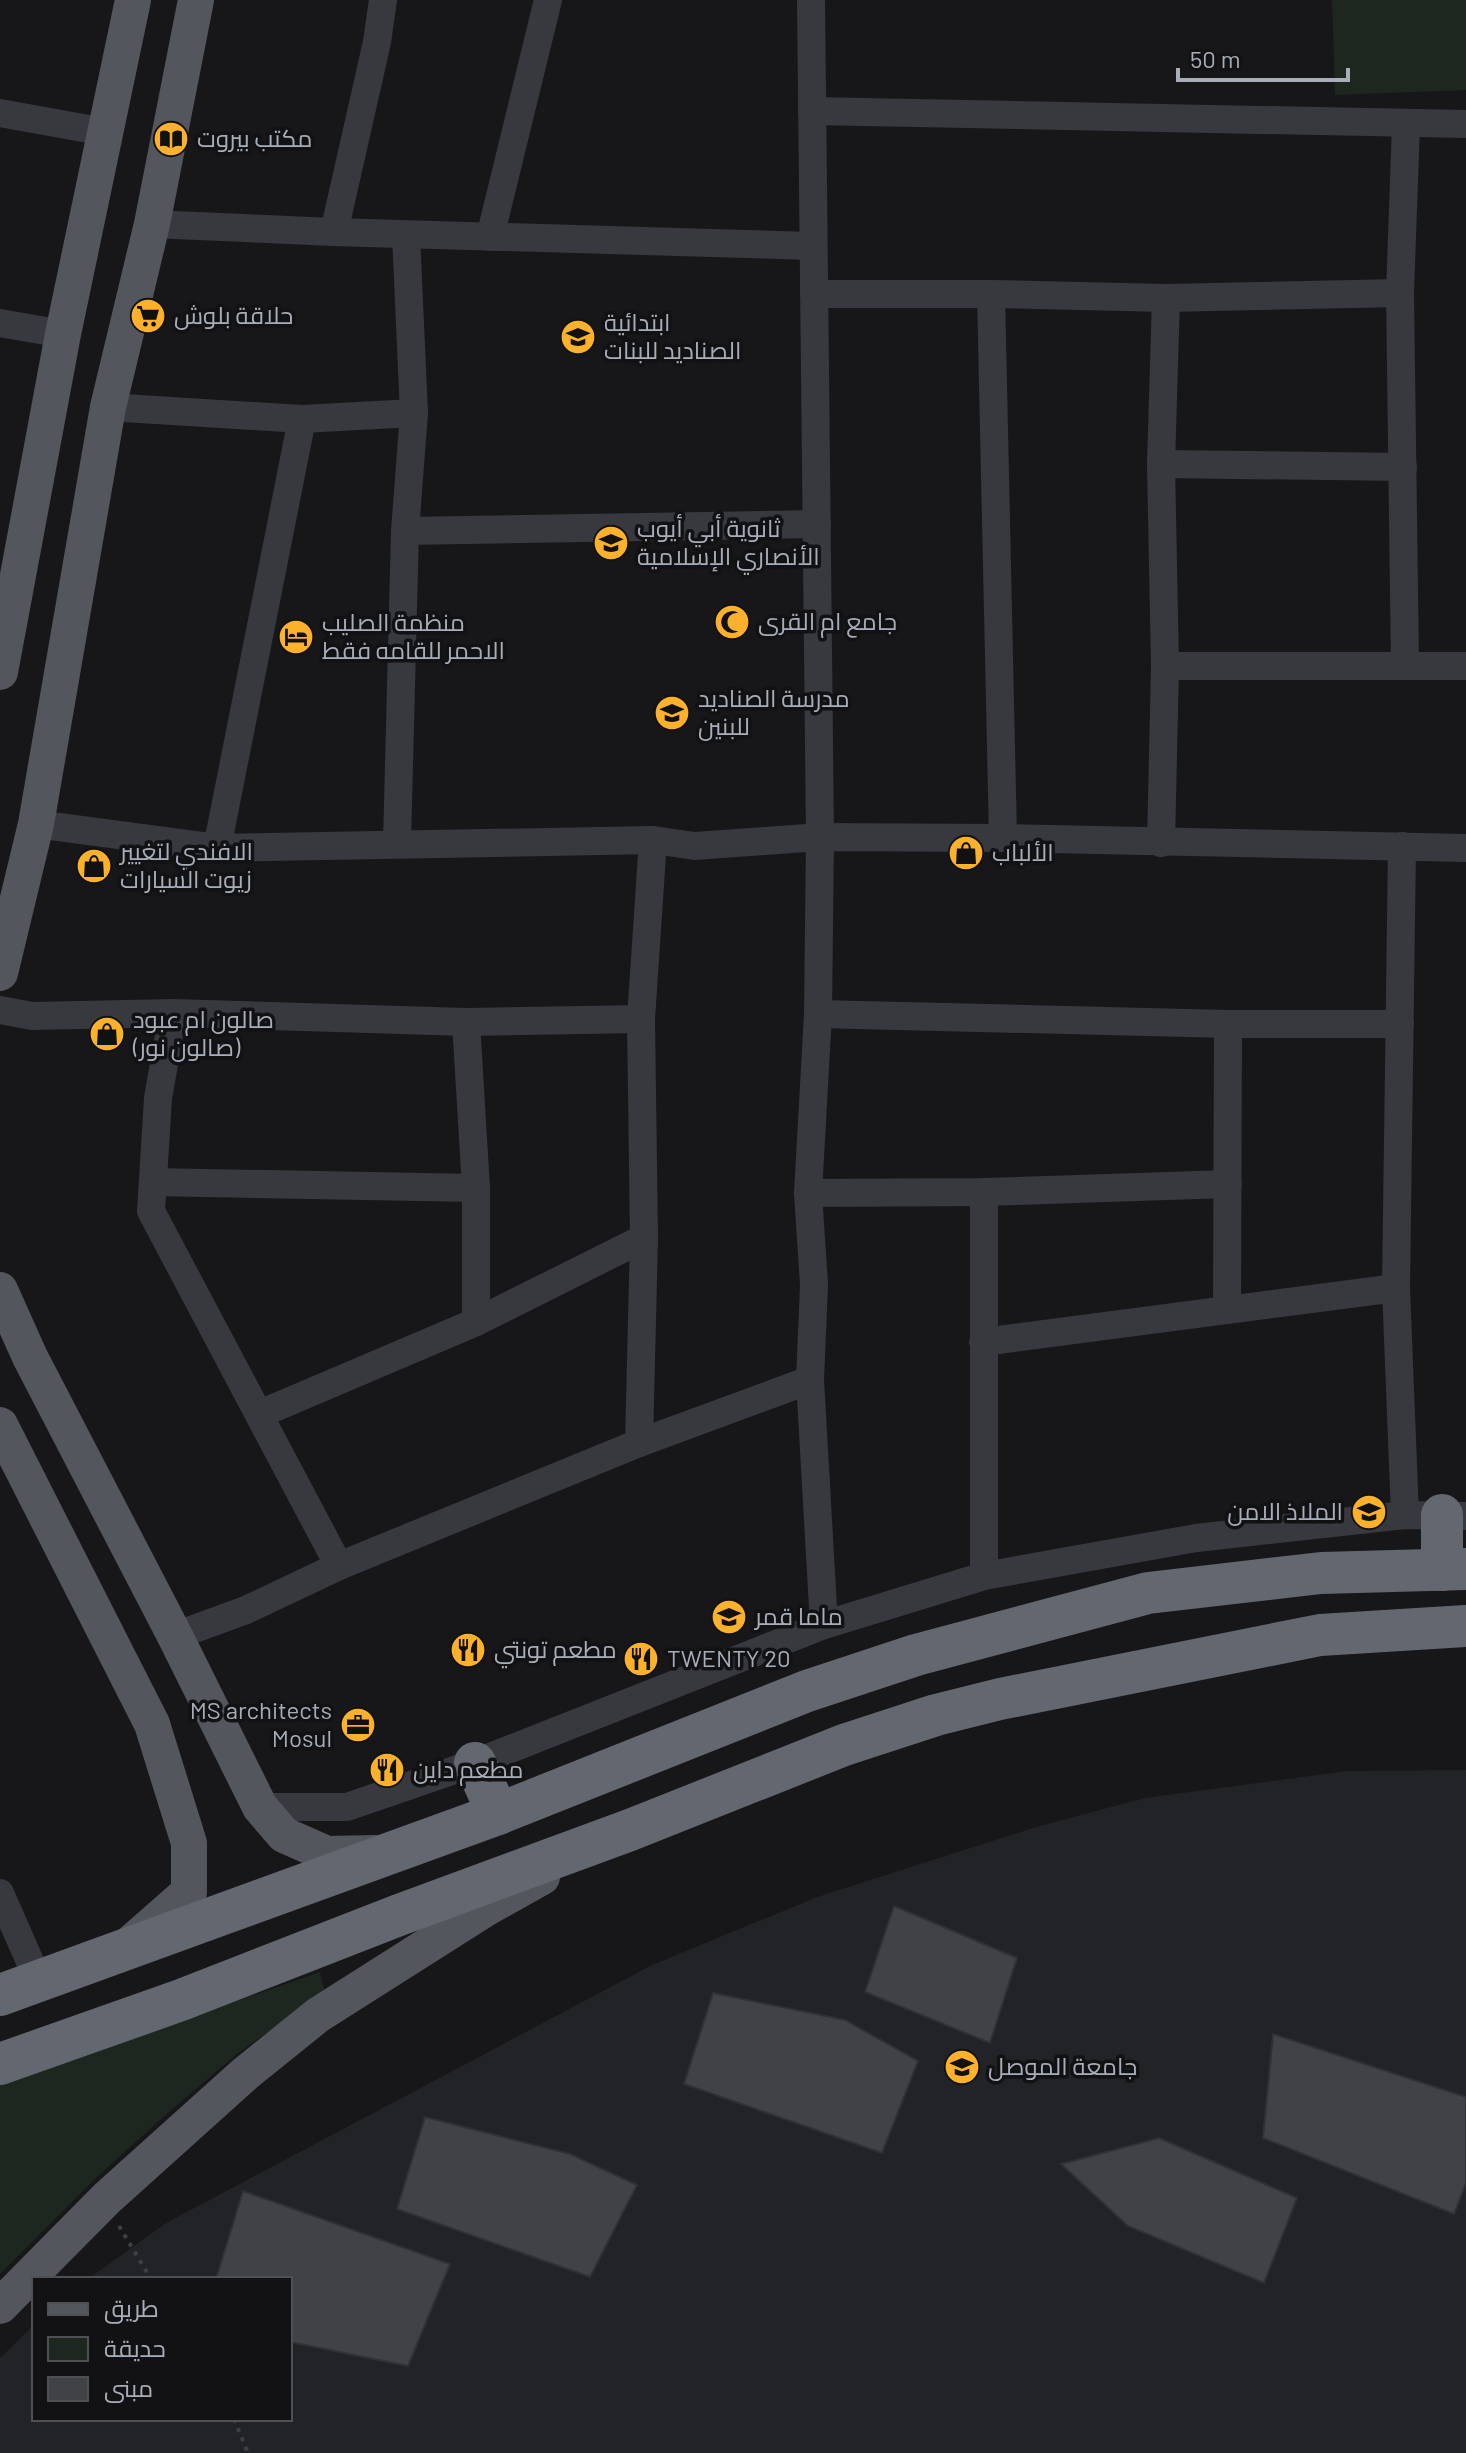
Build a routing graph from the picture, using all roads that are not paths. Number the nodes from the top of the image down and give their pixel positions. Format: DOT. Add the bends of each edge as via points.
graph roads {
  1 [pos="133,0"];
  2 [pos="196,0"];
  3 [pos="383,0"];
  4 [pos="548,0"];
  5 [pos="811,0"];
  6 [pos="812,111"];
  7 [pos="0,113"];
  8 [pos="1466,124"];
  9 [pos="1406,125"];
  10 [pos="105,132"];
  11 [pos="152,224"];
  12 [pos="334,232"];
  13 [pos="406,235"];
  14 [pos="490,237"];
  15 [pos="813,246"];
  16 [pos="1400,293"];
  17 [pos="814,294"];
  18 [pos="991,294"];
  19 [pos="1166,298"];
  20 [pos="0,323"];
  21 [pos="63,334"];
  22 [pos="108,407"];
  23 [pos="414,413"];
  24 [pos="302,419"];
  25 [pos="1161,464"];
  26 [pos="1403,467"];
  27 [pos="817,524"];
  28 [pos="405,531"];
  29 [pos="1165,666"];
  30 [pos="1405,666"];
  31 [pos="1466,666"];
  32 [pos="0,672"];
  33 [pos="36,824"];
  34 [pos="820,837"];
  35 [pos="1003,838"];
  36 [pos="653,840"];
  37 [pos="397,843"];
  38 [pos="1161,843"];
  39 [pos="1402,846"];
  40 [pos="217,848"];
  41 [pos="1466,848"];
  42 [pos="0,973"];
  43 [pos="0,1010"];
  44 [pos="173,1013"];
  45 [pos="818,1014"];
  46 [pos="641,1019"];
  47 [pos="466,1022"];
  48 [pos="1228,1024"];
  49 [pos="1400,1024"];
  50 [pos="153,1182"];
  51 [pos="1228,1184"];
  52 [pos="476,1188"];
  53 [pos="984,1192"];
  54 [pos="808,1193"];
  55 [pos="644,1238"];
  56 [pos="1396,1288"];
  57 [pos="0,1290"];
  58 [pos="1227,1310"];
  59 [pos="476,1322"];
  60 [pos="983,1342"];
  61 [pos="810,1380"];
  62 [pos="260,1414"];
  63 [pos="0,1425"];
  64 [pos="639,1443"];
  65 [pos="1438,1515"];
  66 [pos="339,1566"];
  67 [pos="1454,1569"];
  68 [pos="984,1576"];
  69 [pos="824,1625"];
  70 [pos="1466,1626"];
  71 [pos="175,1636"];
  72 [pos="916,1655"];
  73 [pos="936,1715"];
  74 [pos="475,1763"];
  75 [pos="260,1807"];
  76 [pos="498,1814"];
  77 [pos="630,1830"];
  78 [pos="393,1853"];
  79 [pos="0,1893"];
  80 [pos="123,1950"];
  81 [pos="39,1982"];
  82 [pos="0,1995"];
  83 [pos="0,2064"];
  84 [pos="0,2306"];
  1 -- 10 [label="main road"];
  2 -- 11 [label="main road"];
  3 -- 12 [label="street"];
  4 -- 14 [label="street"];
  5 -- 6 [label="street"];
  6 -- 9 [label="street"];
  6 -- 15 [label="street"];
  7 -- 10 [label="street"];
  8 -- 9 [label="street"];
  9 -- 16 [label="street"];
  10 -- 21 [label="main road"];
  11 -- 12 [label="street"];
  11 -- 22 [label="main road"];
  12 -- 13 [label="street"];
  13 -- 14 [label="street"];
  13 -- 23 [label="street"];
  14 -- 15 [label="street"];
  15 -- 17 [label="street"];
  16 -- 19 [label="street"];
  16 -- 26 [label="street"];
  17 -- 18 [label="street"];
  17 -- 27 [label="street"];
  18 -- 19 [label="street"];
  18 -- 35 [label="street"];
  19 -- 25 [label="street"];
  20 -- 21 [label="street"];
  21 -- 32 [label="main road"];
  22 -- 24 [label="street"];
  22 -- 33 [label="main road"];
  23 -- 24 [label="street"];
  23 -- 28 [label="street"];
  24 -- 40 [label="street"];
  25 -- 26 [label="street"];
  25 -- 29 [label="street"];
  26 -- 30 [label="street"];
  27 -- 28 [label="street"];
  27 -- 34 [label="street"];
  28 -- 37 [label="street"];
  29 -- 30 [label="street"];
  29 -- 38 [label="street"];
  30 -- 31 [label="street"];
  33 -- 40 [label="street"];
  33 -- 42 [label="main road"];
  34 -- 35 [label="street"];
  34 -- 36 [label="street" via="695,846"];
  34 -- 45 [label="street"];
  35 -- 38 [label="street"];
  36 -- 37 [label="street"];
  36 -- 46 [label="street"];
  37 -- 40 [label="street"];
  38 -- 39 [label="street"];
  39 -- 41 [label="street"];
  39 -- 49 [label="street"];
  43 -- 44 [label="street" via="32,1016"];
  44 -- 47 [label="street"];
  44 -- 50 [label="street" via="158,1098"];
  45 -- 48 [label="street"];
  45 -- 54 [label="street"];
  46 -- 47 [label="street"];
  46 -- 55 [label="street"];
  47 -- 52 [label="street"];
  48 -- 49 [label="street"];
  48 -- 51 [label="street"];
  49 -- 56 [label="street"];
  50 -- 52 [label="street"];
  50 -- 62 [label="street" via="151,1211"];
  51 -- 53 [label="street"];
  51 -- 58 [label="street"];
  52 -- 59 [label="street"];
  53 -- 54 [label="street"];
  53 -- 60 [label="street"];
  54 -- 61 [label="street" via="814,1285"];
  55 -- 59 [label="street"];
  55 -- 64 [label="street"];
  56 -- 58 [label="street"];
  56 -- 65 [label="street"];
  57 -- 71 [label="main road"];
  58 -- 60 [label="street"];
  59 -- 62 [label="street"];
  60 -- 68 [label="street"];
  61 -- 64 [label="street"];
  61 -- 69 [label="street"];
  62 -- 66 [label="street"];
  63 -- 80 [label="main road" via="152,1724 189,1843 189,1892"];
  64 -- 66 [label="street"];
  65 -- 67 [label="highway"];
  65 -- 68 [label="street" via="1196,1538"];
  66 -- 71 [label="street"];
  67 -- 72 [label="highway" via="1321,1573 1148,1593"];
  68 -- 69 [label="street"];
  69 -- 74 [label="street"];
  70 -- 73 [label="highway" via="1320,1635"];
  71 -- 75 [label="main road"];
  72 -- 73 [label="highway"];
  72 -- 76 [label="highway" via="807,1691"];
  73 -- 77 [label="highway" via="844,1745"];
  74 -- 75 [label="street" via="347,1807"];
  74 -- 76 [label="highway"];
  75 -- 78 [label="main road" via="284,1835 327,1854"];
  76 -- 78 [label="highway"];
  77 -- 83 [label="highway"];
  77 -- 84 [label="main road" via="485,1909 318,2015 107,2198"];
  78 -- 80 [label="highway"];
  79 -- 81 [label="street"];
  80 -- 81 [label="highway"];
  81 -- 82 [label="highway"];
}
